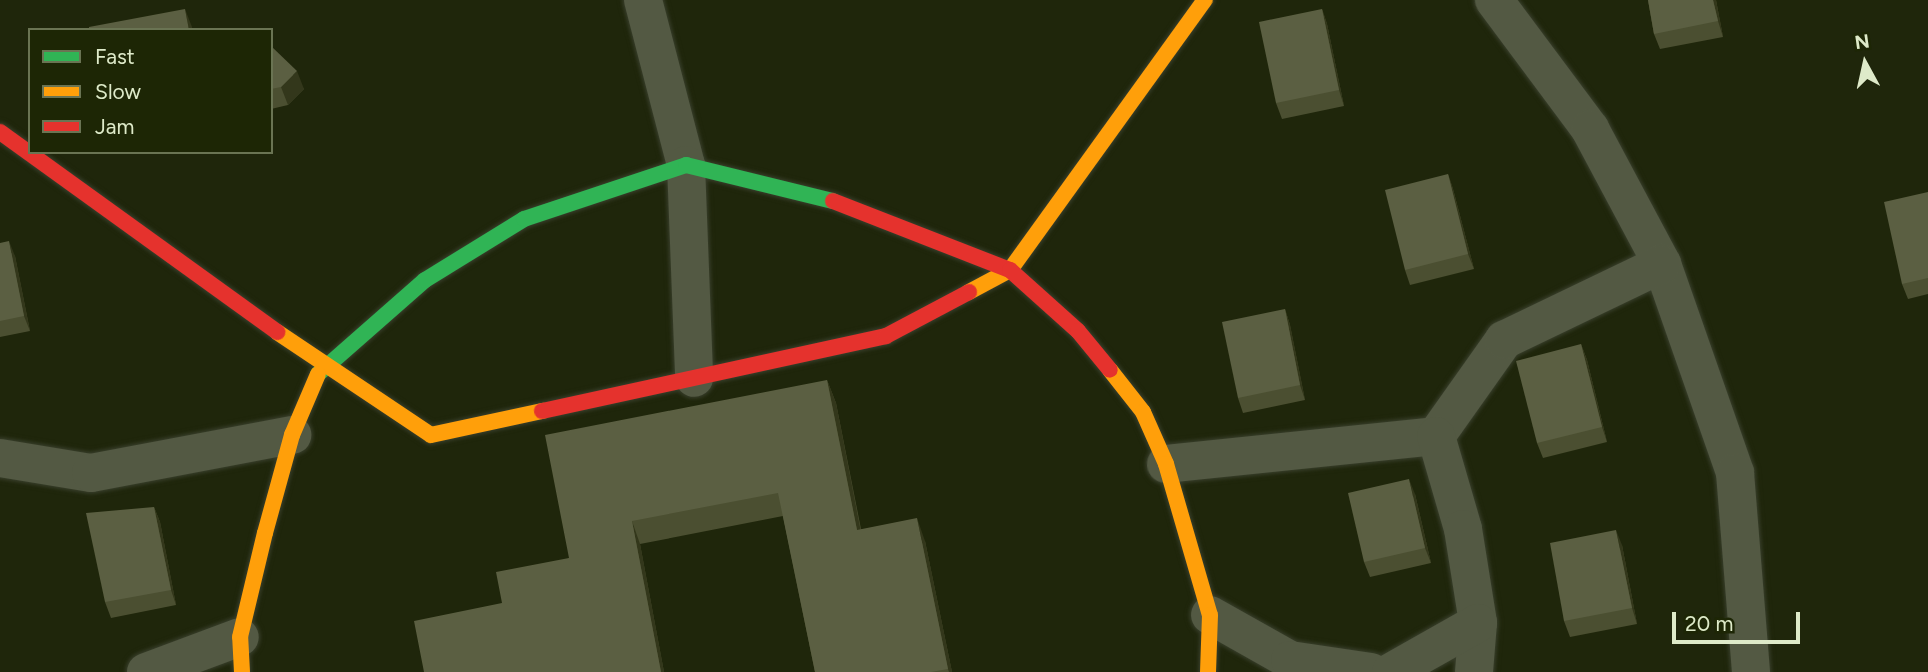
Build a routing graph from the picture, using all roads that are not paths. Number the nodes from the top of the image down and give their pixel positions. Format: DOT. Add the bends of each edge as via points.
graph roads {
  1 [pos="643,0"];
  2 [pos="1205,0"];
  3 [pos="1494,0"];
  4 [pos="0,132"];
  5 [pos="28,152"];
  6 [pos="30,154"];
  7 [pos="687,165"];
  8 [pos="1662,264"];
  9 [pos="1010,270"];
  10 [pos="322,365"];
  11 [pos="694,378"];
  12 [pos="292,435"];
  13 [pos="1436,436"];
  14 [pos="0,458"];
  15 [pos="1166,464"];
  16 [pos="1210,615"];
  17 [pos="1478,622"];
  18 [pos="241,655"];
  19 [pos="146,672"];
  20 [pos="1208,672"];
  21 [pos="1371,672"];
  22 [pos="1391,672"];
  23 [pos="1474,672"];
  24 [pos="1751,672"];
  1 -- 7 [label="street"];
  2 -- 9 [label="street"];
  3 -- 8 [label="street" via="1591,129"];
  4 -- 5 [label="street"];
  6 -- 10 [label="street"];
  7 -- 9 [label="street" via="844,204"];
  7 -- 10 [label="street" via="524,219 425,280"];
  7 -- 11 [label="street"];
  8 -- 13 [label="street" via="1504,340"];
  8 -- 24 [label="street" via="1735,472"];
  9 -- 11 [label="street" via="886,337"];
  9 -- 15 [label="street" via="1078,331 1143,412"];
  10 -- 11 [label="street" via="431,435"];
  10 -- 12 [label="street"];
  12 -- 14 [label="street" via="91,473"];
  12 -- 18 [label="street"];
  13 -- 15 [label="street"];
  13 -- 17 [label="street" via="1463,528"];
  15 -- 16 [label="street"];
  16 -- 20 [label="street"];
  16 -- 21 [label="street" via="1290,660"];
  17 -- 22 [label="street"];
  17 -- 23 [label="street"];
  18 -- 19 [label="street"];
}
